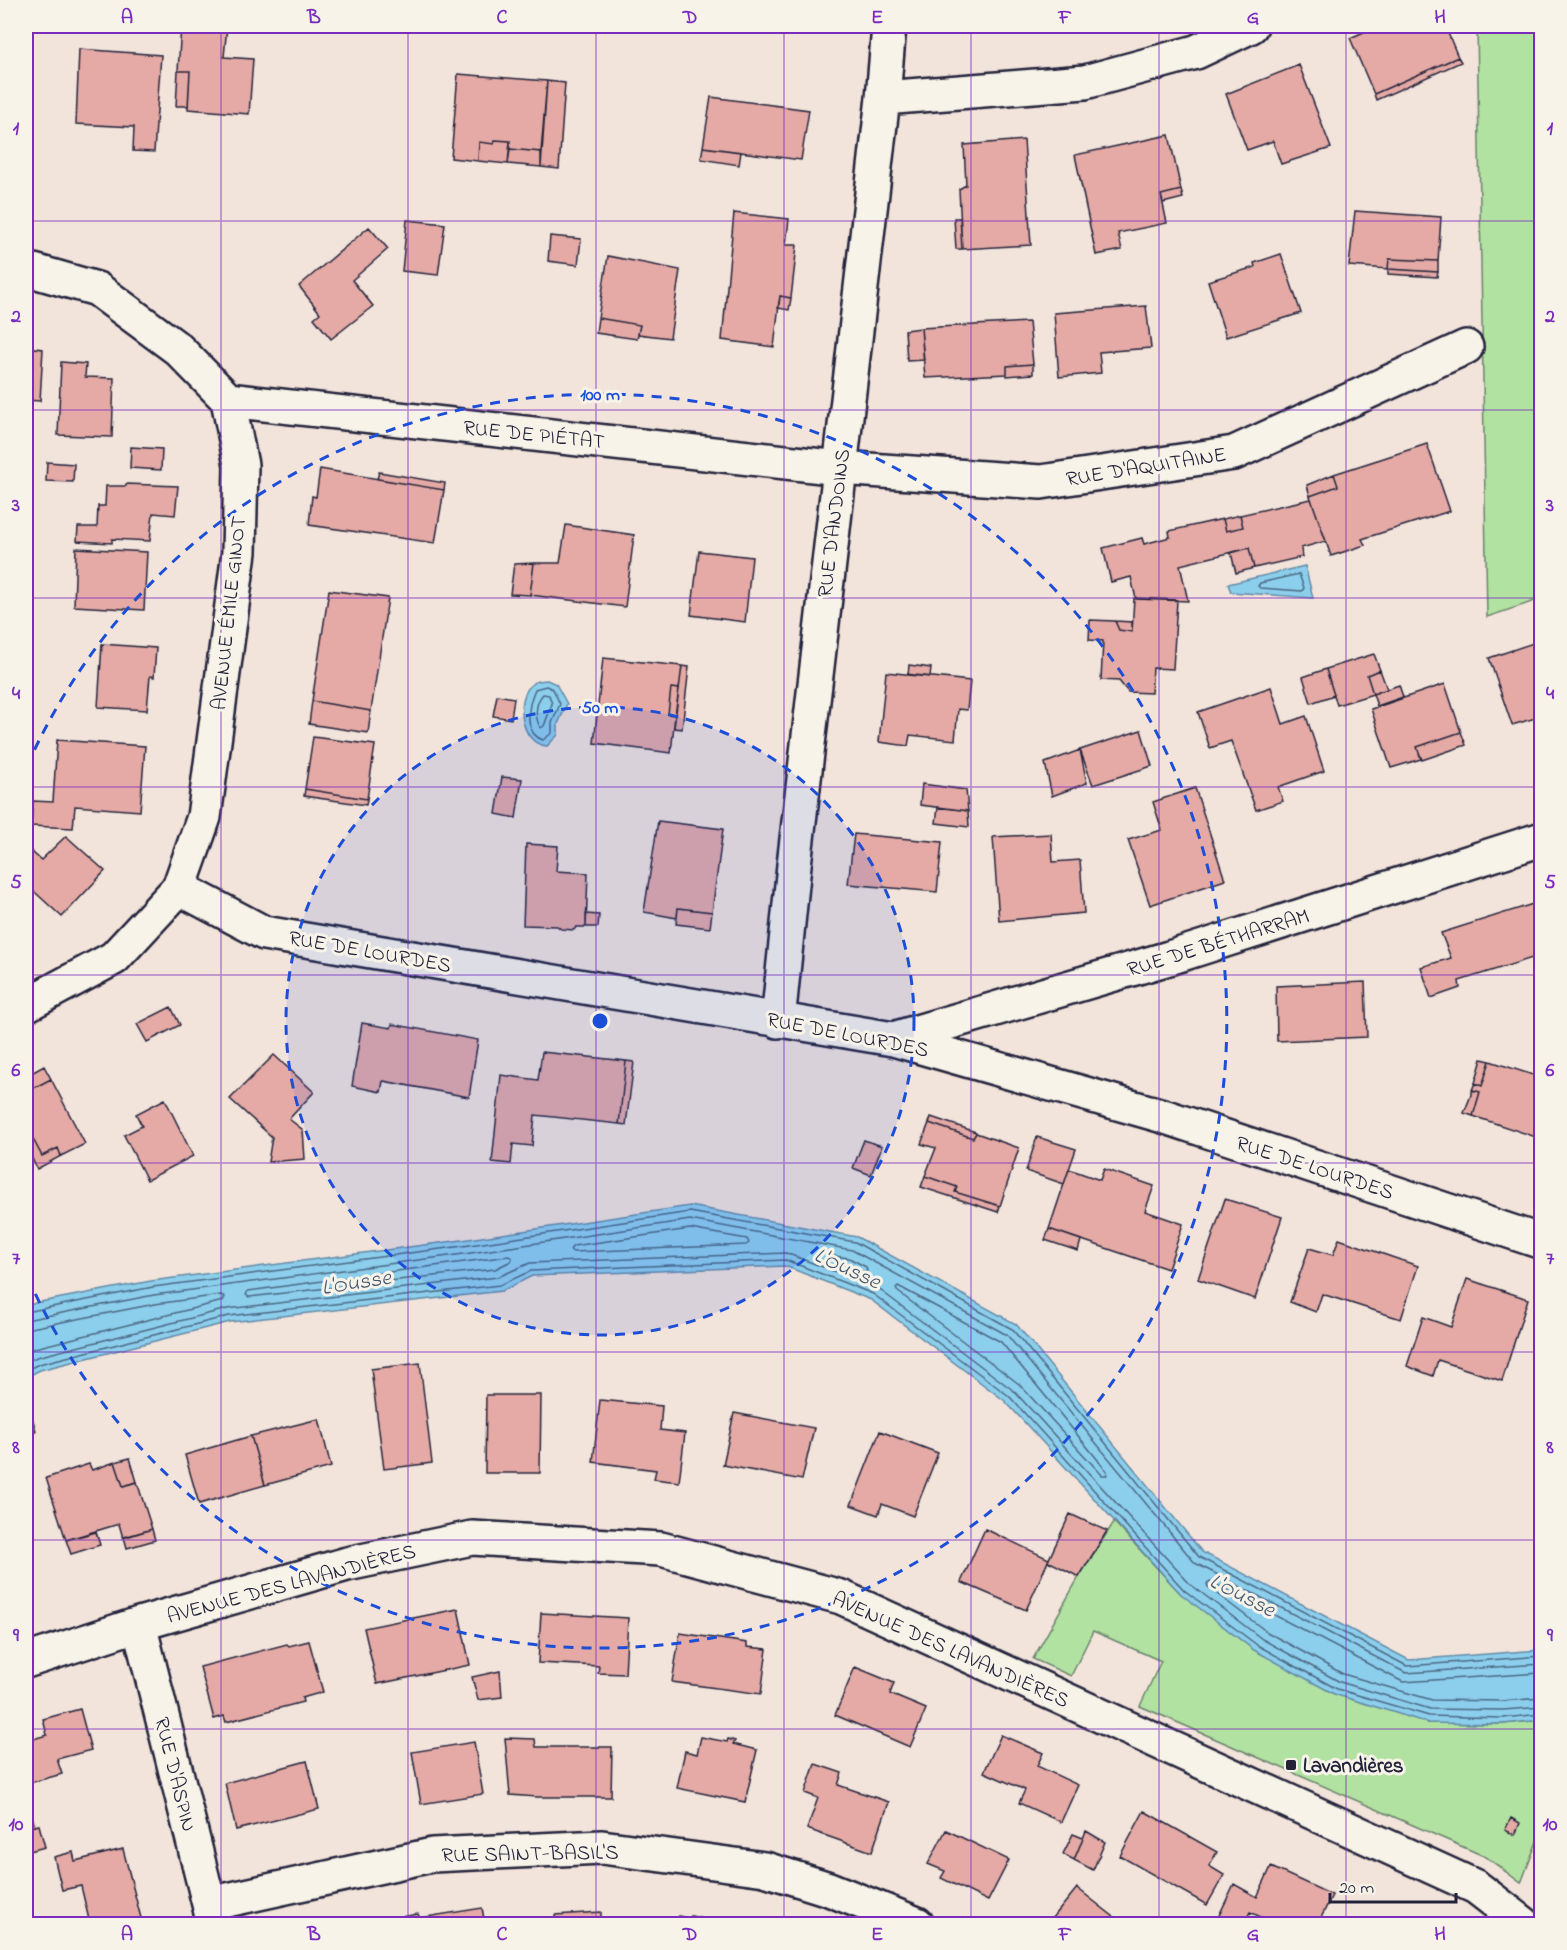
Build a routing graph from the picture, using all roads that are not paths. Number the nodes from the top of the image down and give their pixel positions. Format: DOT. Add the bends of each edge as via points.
graph roads {
  1 [pos="889,26"];
  2 [pos="1251,26"];
  3 [pos="883,98"];
  4 [pos="26,270"];
  5 [pos="1466,347"];
  6 [pos="228,400"];
  7 [pos="840,468"];
  8 [pos="1542,839"];
  9 [pos="179,888"];
  10 [pos="26,1005"];
  11 [pos="778,1021"];
  12 [pos="893,1039"];
  13 [pos="1542,1242"];
  14 [pos="139,1624"];
  15 [pos="26,1661"];
  16 [pos="211,1914"];
  17 [pos="917,1924"];
  18 [pos="1524,1924"];
  1 -- 3 [label="street, RUE D'ANDOINS"];
  2 -- 3 [label="street" via="1196,52 1085,82"];
  3 -- 7 [label="street, RUE D'ANDOINS"];
  4 -- 6 [label="street" via="97,289 178,349"];
  5 -- 7 [label="street, RUE D'AQUITAINE" via="1234,453 1041,482"];
  6 -- 7 [label="street, RUE DE PIÉTAT"];
  6 -- 9 [label="street, AVENUE ÉMILE GINOT" via="241,465 239,552 204,817"];
  7 -- 11 [label="street, RUE D'ANDOINS"];
  8 -- 12 [label="street, RUE DE BÉTHARRAM" via="1169,958"];
  9 -- 10 [label="street" via="114,958"];
  9 -- 11 [label="street, RUE DE LOURDES" via="264,933"];
  11 -- 12 [label="street, RUE DE LOURDES"];
  12 -- 13 [label="street, RUE DE LOURDES" via="1163,1116"];
  14 -- 15 [label="street, AVENUE DES LAVANDIÈRES"];
  14 -- 16 [label="street, RUE D'ASPIN"];
  14 -- 18 [label="street, AVENUE DES LAVANDIÈRES" via="347,1564 472,1538 662,1549 841,1597 1476,1887"];
  16 -- 17 [label="street, RUE SAINT-BASIL'S" via="432,1855 602,1847 765,1869"];
}
